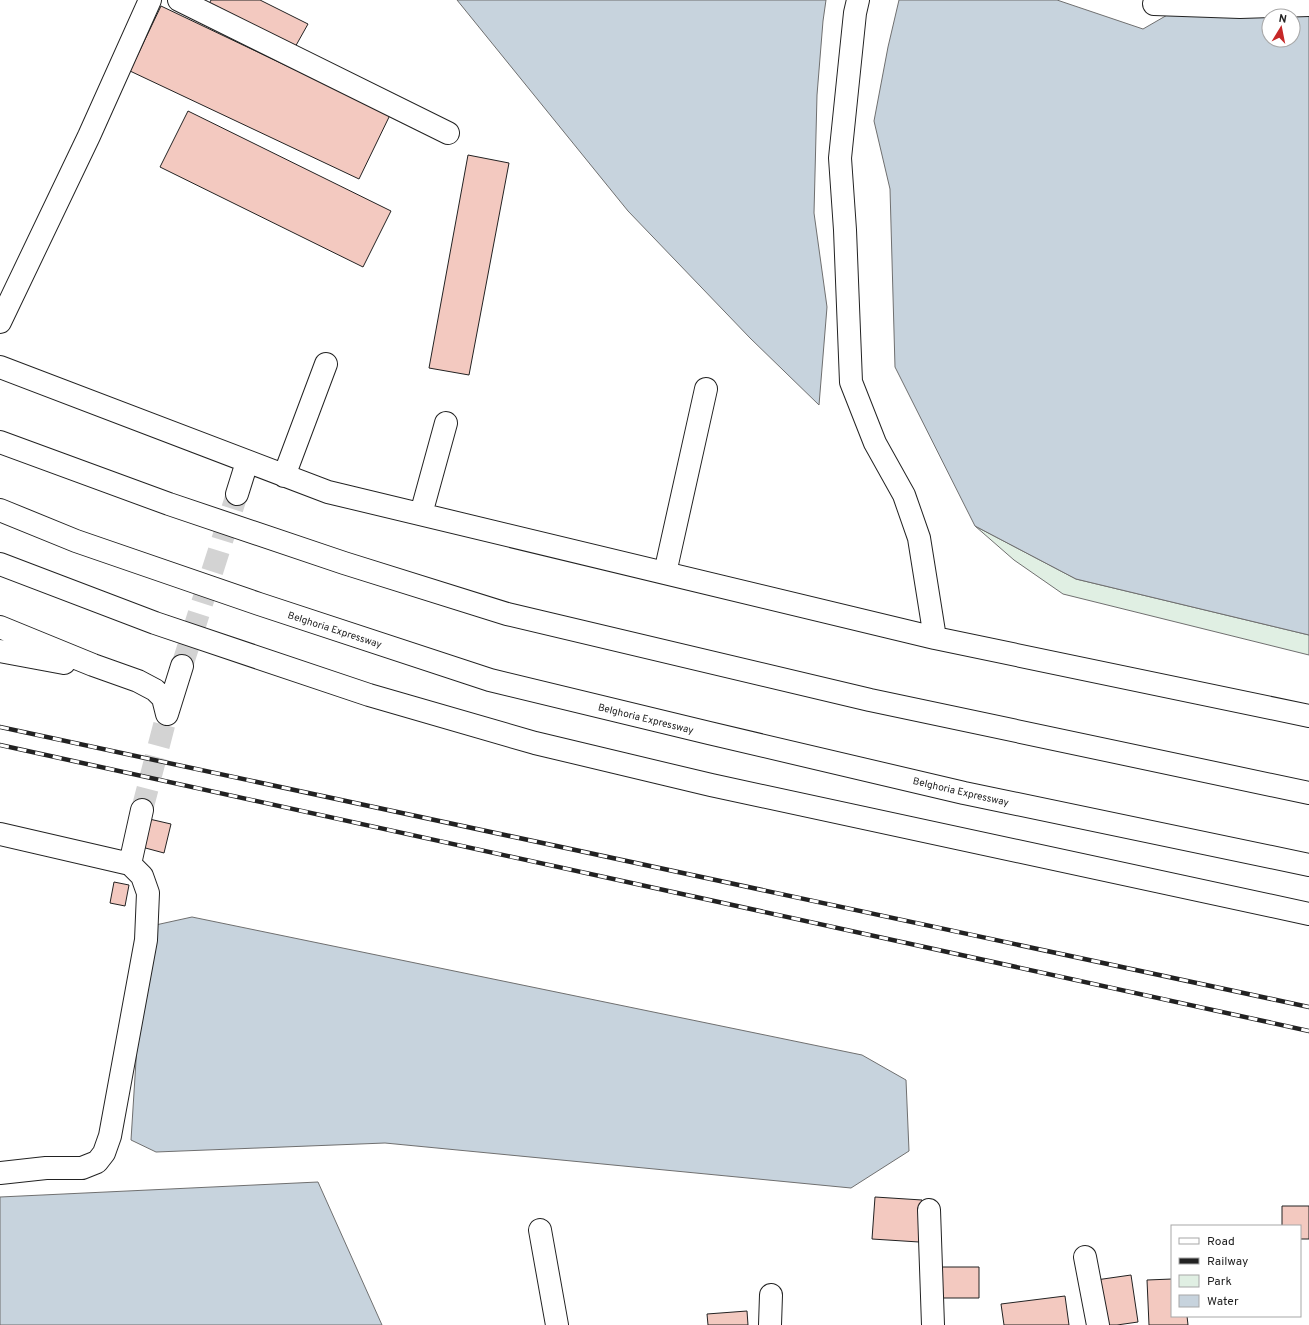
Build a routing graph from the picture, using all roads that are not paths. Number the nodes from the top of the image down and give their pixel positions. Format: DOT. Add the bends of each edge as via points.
graph roads {
  1 [pos="150,0"];
  2 [pos="179,0"];
  3 [pos="858,0"];
  4 [pos="1149,1"];
  5 [pos="1309,5"];
  6 [pos="448,133"];
  7 [pos="0,322"];
  8 [pos="326,364"];
  9 [pos="0,367"];
  10 [pos="706,389"];
  11 [pos="446,423"];
  12 [pos="0,442"];
  13 [pos="247,462"];
  14 [pos="284,476"];
  15 [pos="237,494"];
  16 [pos="0,510"];
  17 [pos="420,514"];
  18 [pos="0,564"];
  19 [pos="665,573"];
  20 [pos="0,627"];
  21 [pos="935,638"];
  22 [pos="0,651"];
  23 [pos="182,666"];
  24 [pos="118,674"];
  25 [pos="1309,716"];
  26 [pos="1309,793"];
  27 [pos="142,810"];
  28 [pos="0,834"];
  29 [pos="130,864"];
  30 [pos="1309,865"];
  31 [pos="1309,914"];
  32 [pos="0,1173"];
  33 [pos="929,1210"];
  34 [pos="540,1230"];
  35 [pos="1085,1257"];
  36 [pos="771,1295"];
  37 [pos="557,1325"];
  38 [pos="770,1325"];
  39 [pos="933,1325"];
  40 [pos="1098,1325"];
  1 -- 7 [label="main road"];
  2 -- 6 [label="main road"];
  3 -- 21 [label="main road" via="840,158 851,382 875,443 904,495 919,538"];
  4 -- 5 [label="main road" via="1240,7"];
  8 -- 14 [label="main road"];
  9 -- 13 [label="main road"];
  10 -- 19 [label="main road"];
  11 -- 17 [label="main road"];
  12 -- 26 [label="main road" via="170,504 344,563 507,614 870,700"];
  13 -- 14 [label="main road"];
  13 -- 15 [label="main road"];
  14 -- 17 [label="main road" via="328,492"];
  16 -- 30 [label="main road, Belghoria Expressway" via="76,541 490,680 964,793"];
  17 -- 19 [label="main road"];
  18 -- 31 [label="main road" via="155,623 340,686 535,743 711,785"];
  19 -- 21 [label="main road"];
  20 -- 24 [label="main road"];
  21 -- 25 [label="main road"];
  22 -- 24 [label="main road"];
  23 -- 24 [label="main road" via="166,714 163,698 155,690"];
  27 -- 29 [label="main road"];
  28 -- 29 [label="main road"];
  29 -- 32 [label="main road" via="142,876 148,893 146,940 110,1136 104,1152 97,1162 82,1168 46,1168"];
  33 -- 39 [label="main road"];
  34 -- 37 [label="main road"];
  35 -- 40 [label="main road"];
  36 -- 38 [label="main road"];
}
